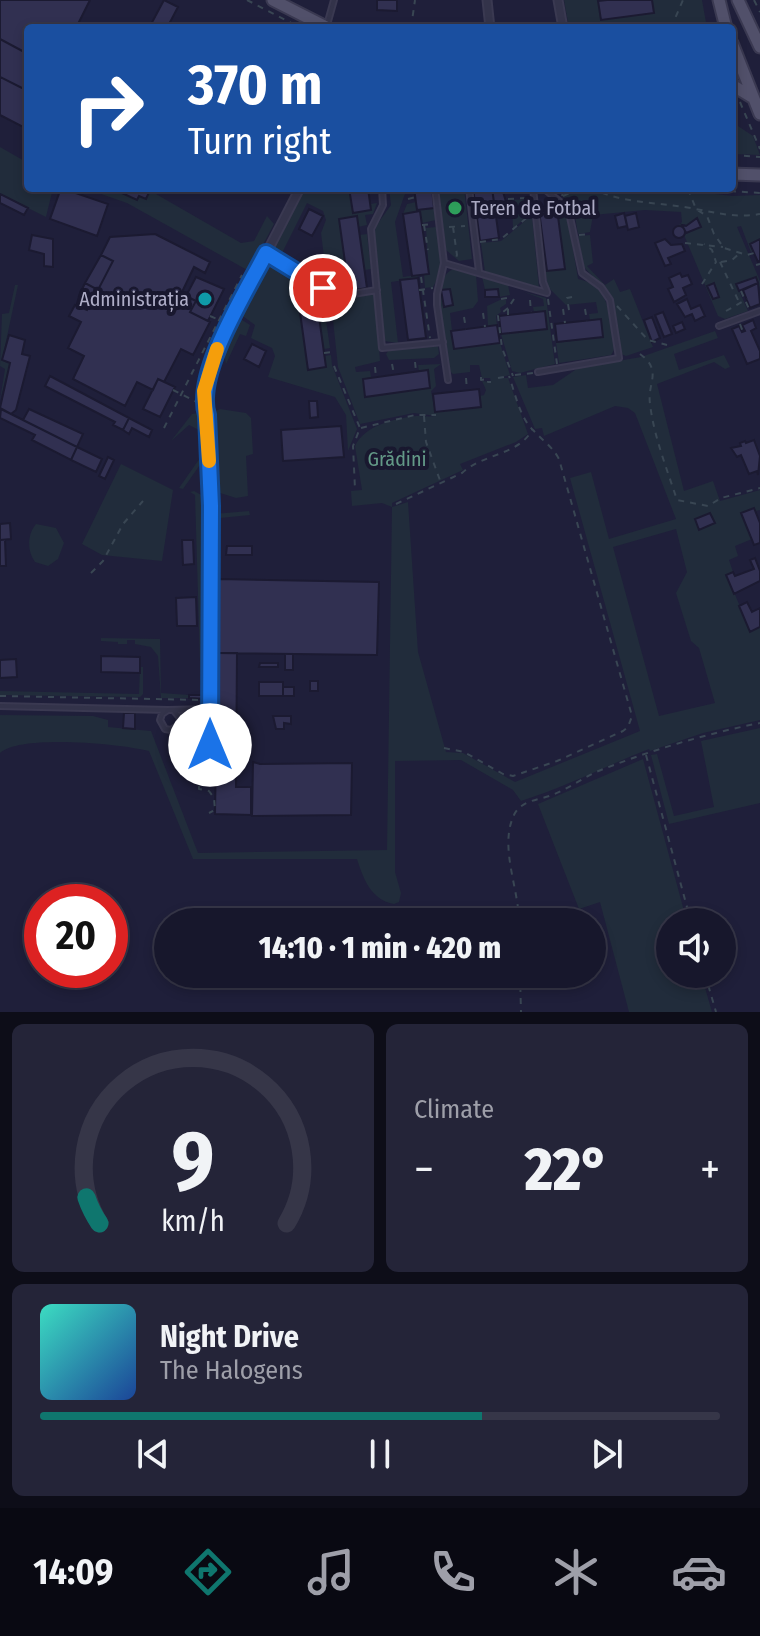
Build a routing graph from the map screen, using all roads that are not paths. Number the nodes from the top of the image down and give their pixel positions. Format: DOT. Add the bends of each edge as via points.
graph roads {
  1 [pos="273,0"];
  2 [pos="334,0"];
  3 [pos="487,0"];
  4 [pos="558,0"];
  5 [pos="719,0"];
  6 [pos="738,0"];
  7 [pos="721,15"];
  8 [pos="748,16"];
  9 [pos="319,24"];
  10 [pos="328,24"];
  11 [pos="490,24"];
  12 [pos="562,24"];
  13 [pos="718,24"];
  14 [pos="724,24"];
  15 [pos="760,26"];
  16 [pos="760,47"];
  17 [pos="736,53"];
  18 [pos="736,88"];
  19 [pos="754,99"];
  20 [pos="760,114"];
  21 [pos="298,192"];
  22 [pos="382,192"];
  23 [pos="435,192"];
  24 [pos="469,192"];
  25 [pos="533,192"];
  26 [pos="548,192"];
  27 [pos="266,253"];
  28 [pos="444,263"];
  29 [pos="479,272"];
  30 [pos="377,290"];
  31 [pos="760,311"];
  32 [pos="719,326"];
  33 [pos="443,342"];
  34 [pos="538,372"];
  35 [pos="448,380"];
  36 [pos="211,658"];
  37 [pos="0,706"];
  38 [pos="210,709"];
  39 [pos="148,711"];
  40 [pos="171,711"];
  41 [pos="160,720"];
  42 [pos="171,730"];
  1 -- 9 [label="main road"];
  2 -- 10 [label="lane"];
  3 -- 11 [label="street"];
  4 -- 12 [label="street"];
  5 -- 7 [label="main road"];
  6 -- 8 [label="main road"];
  7 -- 13 [label="main road"];
  7 -- 14 [label="main road"];
  8 -- 15 [label="main road"];
  8 -- 16 [label="main road"];
  17 -- 19 [label="main road"];
  18 -- 19 [label="main road"];
  19 -- 20 [label="main road"];
  21 -- 27 [label="street"];
  22 -- 30 [label="lane" via="382,208 371,229"];
  23 -- 28 [label="lane"];
  24 -- 29 [label="lane"];
  25 -- 29 [label="lane" via="547,293"];
  26 -- 34 [label="lane" via="568,208 582,273 610,300 619,358"];
  27 -- 30 [label="lane" via="328,295"];
  27 -- 36 [label="street" via="207,376 203,404 211,506"];
  28 -- 29 [label="lane"];
  28 -- 33 [label="lane" via="437,305"];
  30 -- 33 [label="lane" via="382,348"];
  31 -- 32 [label="lane"];
  33 -- 35 [label="lane"];
  36 -- 38 [label="lane"];
  37 -- 39 [label="lane"];
  38 -- 40 [label="lane"];
  38 -- 42 [label="lane" via="210,745 180,745"];
  39 -- 40 [label="lane"];
  39 -- 41 [label="lane"];
  40 -- 41 [label="lane"];
  40 -- 42 [label="lane" via="180,720"];
  41 -- 42 [label="lane"];
}
